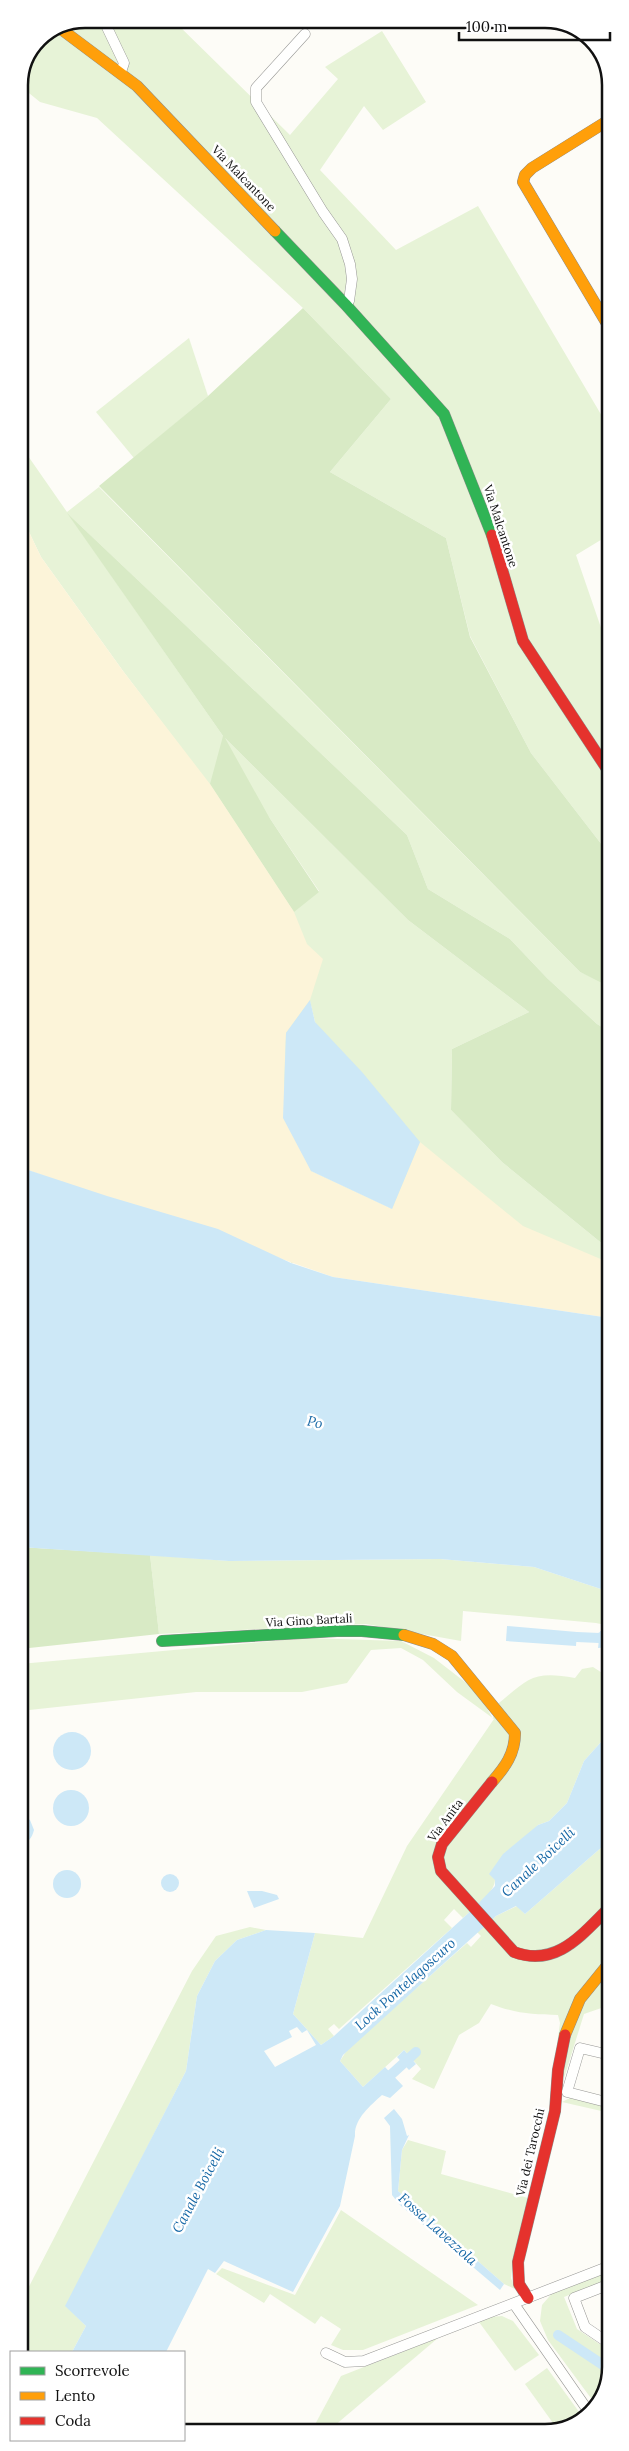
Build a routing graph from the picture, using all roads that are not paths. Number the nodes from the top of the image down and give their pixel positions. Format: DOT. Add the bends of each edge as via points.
graph roads {
  1 [pos="107,28"];
  2 [pos="65,32"];
  3 [pos="305,34"];
  4 [pos="121,72"];
  5 [pos="602,124"];
  6 [pos="345,304"];
  7 [pos="602,315"];
  8 [pos="602,761"];
  9 [pos="162,1641"];
  10 [pos="452,1656"];
  11 [pos="602,1914"];
  12 [pos="602,1972"];
  13 [pos="602,2053"];
  14 [pos="561,2091"];
  15 [pos="602,2101"];
  16 [pos="602,2269"];
  17 [pos="602,2287"];
  18 [pos="528,2298"];
  19 [pos="514,2304"];
  20 [pos="602,2339"];
  21 [pos="326,2354"];
  22 [pos="585,2406"];
  1 -- 4 [label="street" via="124,63"];
  2 -- 4 [label="street, Via Malcantone"];
  3 -- 6 [label="street" via="256,88 256,102 342,239 352,279 349,301"];
  4 -- 6 [label="street, Via Malcantone"];
  5 -- 7 [label="street" via="532,168 523,182"];
  6 -- 8 [label="street, Via Malcantone" via="444,414 490,531 523,641"];
  9 -- 10 [label="street, Via Gino Bartali" via="362,1631 427,1641"];
  10 -- 11 [label="street, Via Anita" via="515,1733 514,1751 509,1762 438,1850 441,1871 493,1930 522,1957 541,1958 560,1952"];
  12 -- 14 [label="street, Via dei Tarocchi" via="577,2004 565,2038"];
  13 -- 14 [label="street" via="580,2048"];
  14 -- 15 [label="street"];
  14 -- 18 [label="street, Via dei Tarocchi" via="518,2262 519,2284"];
  16 -- 18 [label="street"];
  17 -- 20 [label="street" via="574,2298 585,2327"];
  18 -- 19 [label="street"];
  19 -- 21 [label="street" via="364,2361 345,2362"];
  19 -- 22 [label="street"];
}
